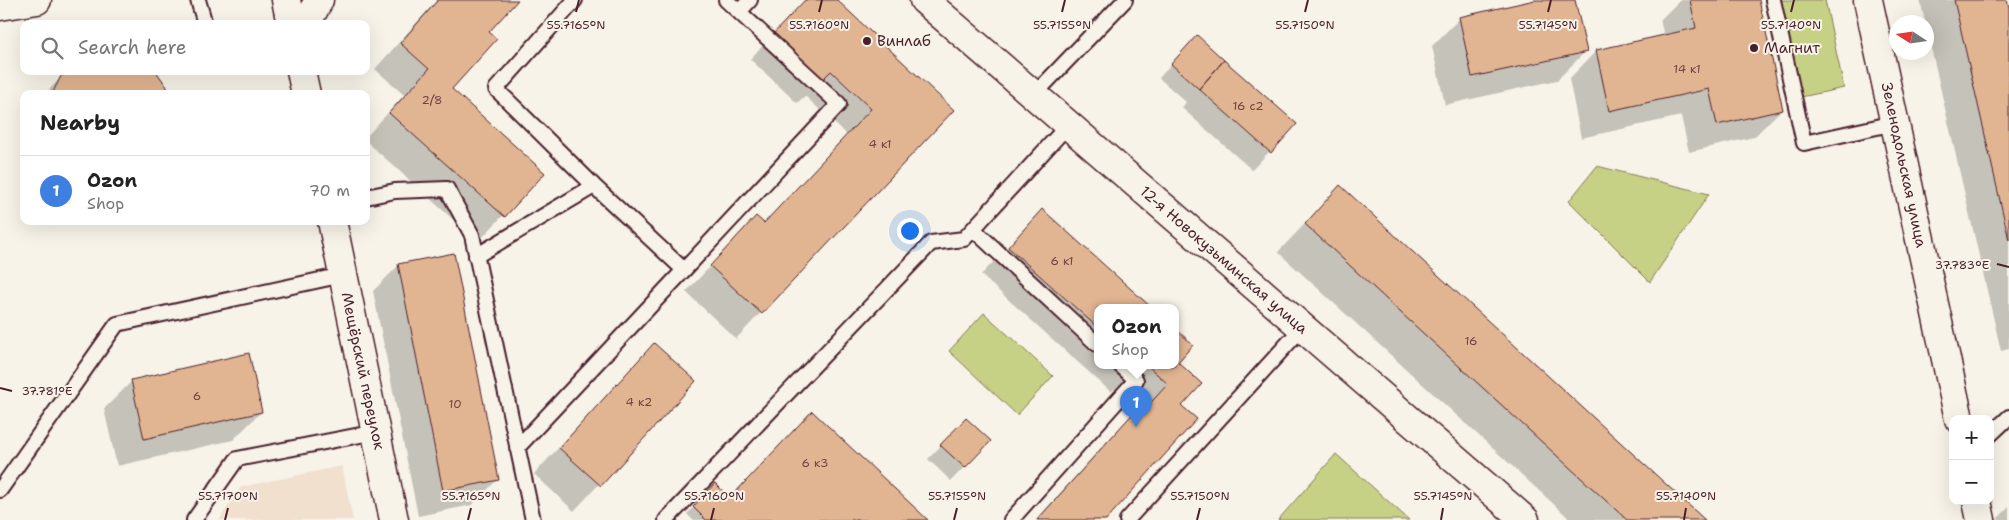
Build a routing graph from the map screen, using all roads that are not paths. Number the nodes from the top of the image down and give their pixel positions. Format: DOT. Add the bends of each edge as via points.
graph roads {
  1 [pos="37,0"];
  2 [pos="198,0"];
  3 [pos="286,0"];
  4 [pos="319,0"];
  5 [pos="575,0"];
  6 [pos="726,0"];
  7 [pos="750,0"];
  8 [pos="924,0"];
  9 [pos="1125,0"];
  10 [pos="1773,0"];
  11 [pos="1868,0"];
  12 [pos="0,6"];
  13 [pos="739,12"];
  14 [pos="204,20"];
  15 [pos="290,20"];
  16 [pos="308,20"];
  17 [pos="302,75"];
  18 [pos="305,90"];
  19 [pos="1034,95"];
  20 [pos="1895,123"];
  21 [pos="1068,125"];
  22 [pos="594,186"];
  23 [pos="370,196"];
  24 [pos="333,225"];
  25 [pos="972,229"];
  26 [pos="476,256"];
  27 [pos="684,270"];
  28 [pos="343,275"];
  29 [pos="1302,328"];
  30 [pos="1094,341"];
  31 [pos="1124,369"];
  32 [pos="1958,415"];
  33 [pos="2009,417"];
  34 [pos="1994,431"];
  35 [pos="376,432"];
  36 [pos="517,448"];
  37 [pos="0,490"];
  38 [pos="1978,505"];
  39 [pos="194,520"];
  40 [pos="394,520"];
  41 [pos="532,520"];
  42 [pos="666,520"];
  43 [pos="1011,520"];
  44 [pos="1127,520"];
  45 [pos="1524,520"];
  46 [pos="1981,520"];
  1 -- 12 [label="street"];
  2 -- 14 [label="lane"];
  3 -- 15 [label="street"];
  4 -- 16 [label="street"];
  5 -- 22 [label="lane" via="496,89"];
  6 -- 13 [label="lane"];
  7 -- 13 [label="lane"];
  8 -- 19 [label="street, 12-я Новокузьминская улица"];
  9 -- 19 [label="lane"];
  10 -- 20 [label="lane" via="1804,143"];
  11 -- 20 [label="street, Зеленодольская улица"];
  13 -- 27 [label="lane" via="839,104"];
  17 -- 18 [label="street"];
  19 -- 21 [label="street, 12-я Новокузьминская улица"];
  20 -- 32 [label="street, Зеленодольская улица"];
  21 -- 25 [label="lane"];
  21 -- 29 [label="street, 12-я Новокузьминская улица"];
  22 -- 26 [label="lane"];
  22 -- 27 [label="lane"];
  23 -- 26 [label="lane" via="396,191 447,189 472,236"];
  24 -- 28 [label="street, Мещёрский переулок"];
  25 -- 30 [label="lane"];
  25 -- 42 [label="lane" via="964,239 931,243"];
  26 -- 36 [label="lane"];
  27 -- 36 [label="lane"];
  28 -- 35 [label="street, Мещёрский переулок"];
  28 -- 37 [label="lane" via="117,324"];
  29 -- 44 [label="lane"];
  29 -- 45 [label="street, 12-я Новокузьминская улица"];
  31 -- 43 [label="lane" via="1136,380"];
  33 -- 34 [label="lane"];
  35 -- 39 [label="lane" via="236,459"];
  35 -- 40 [label="street, Мещёрский переулок"];
  36 -- 41 [label="lane"];
  38 -- 46 [label="street"];
}
